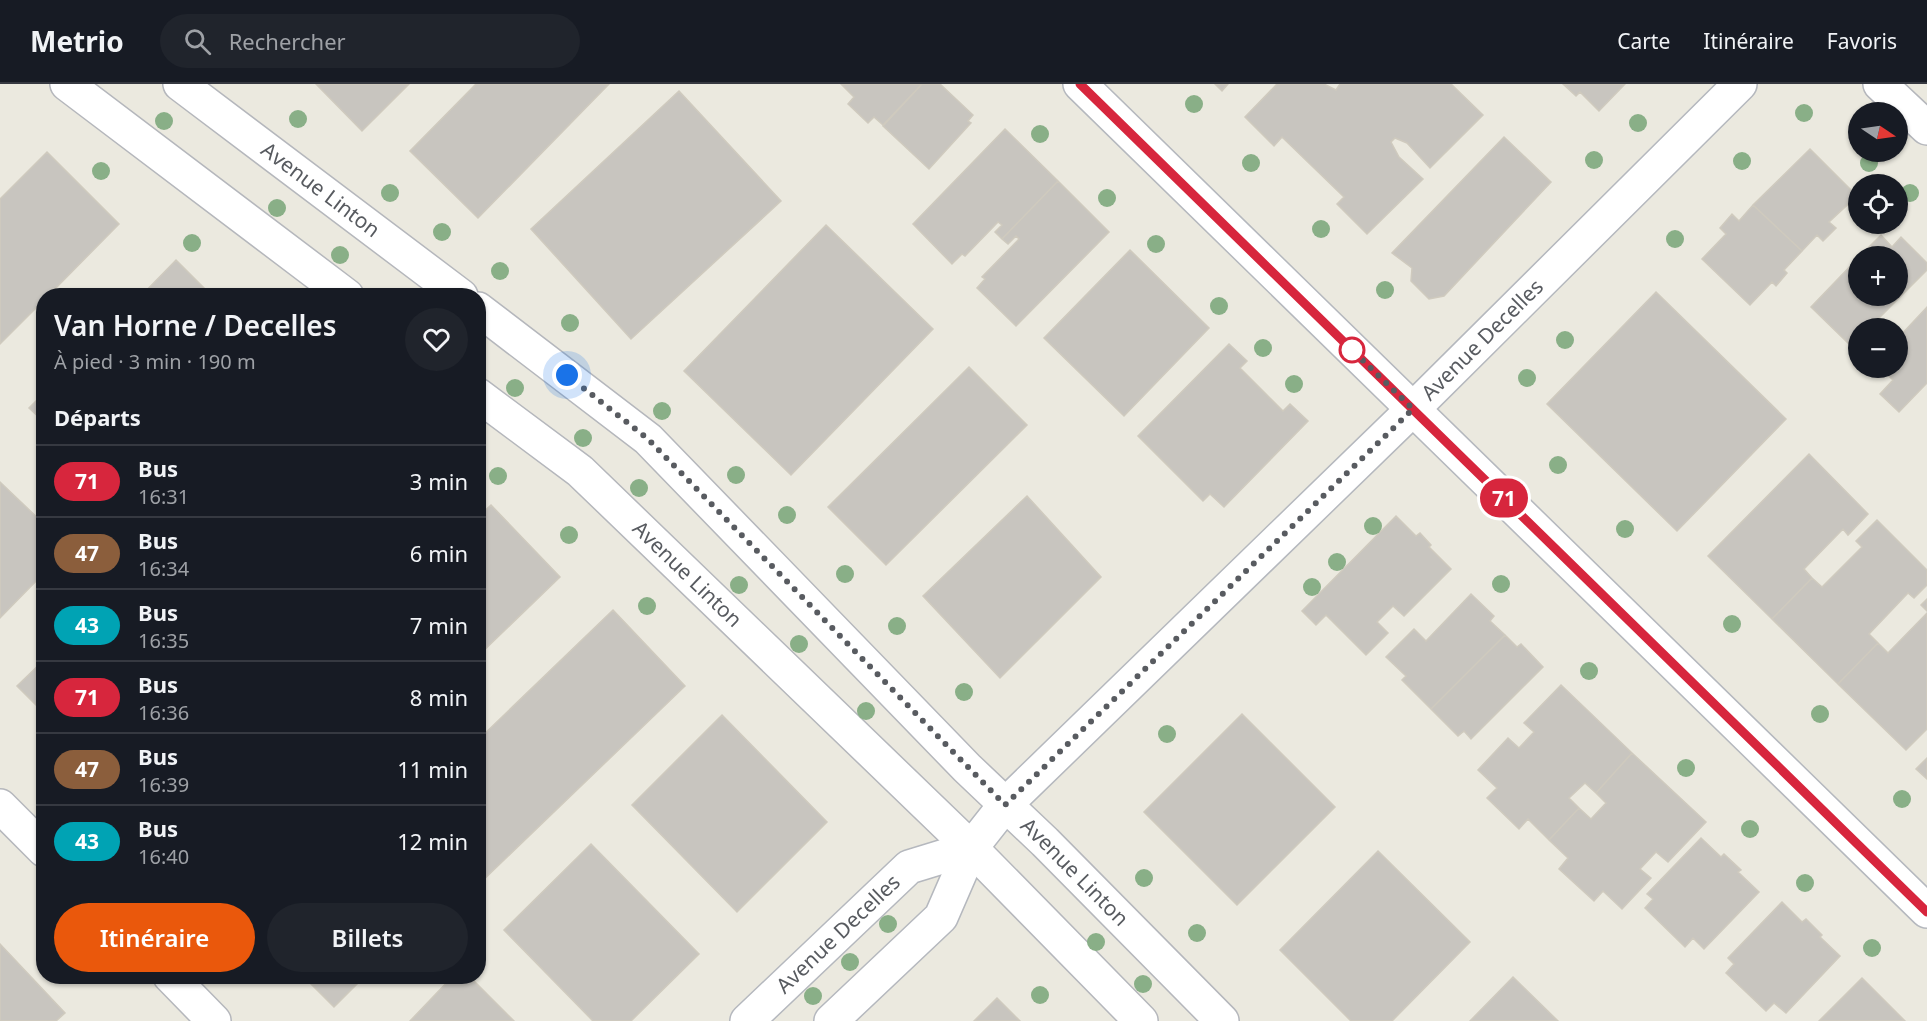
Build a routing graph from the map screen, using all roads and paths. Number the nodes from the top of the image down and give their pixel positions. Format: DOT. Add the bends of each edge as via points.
graph roads {
  1 [pos="67,84"];
  2 [pos="180,84"];
  3 [pos="1080,84"];
  4 [pos="1740,84"];
  5 [pos="1880,84"];
  6 [pos="1927,128"];
  7 [pos="336,288"];
  8 [pos="450,288"];
  9 [pos="486,315"];
  10 [pos="486,401"];
  11 [pos="1413,409"];
  12 [pos="1005,805"];
  13 [pos="0,806"];
  14 [pos="36,842"];
  15 [pos="971,848"];
  16 [pos="1927,912"];
  17 [pos="178,984"];
  18 [pos="214,1021"];
  19 [pos="747,1021"];
  20 [pos="831,1021"];
  21 [pos="1141,1021"];
  22 [pos="1222,1021"];
  1 -- 7 [label="street"];
  2 -- 8 [label="street, Avenue Linton"];
  3 -- 11 [label="street"];
  4 -- 11 [label="street, Avenue Decelles"];
  5 -- 6 [label="street"];
  9 -- 12 [label="street, Avenue Linton" via="648,439"];
  10 -- 15 [label="street, Avenue Linton" via="580,471"];
  11 -- 12 [label="street, Avenue Decelles"];
  11 -- 16 [label="street"];
  12 -- 15 [label="street, Avenue Decelles"];
  12 -- 22 [label="street, Avenue Linton"];
  13 -- 14 [label="street"];
  15 -- 19 [label="street, Avenue Decelles" via="909,867"];
  15 -- 20 [label="street, Avenue Decelles" via="940,917"];
  15 -- 21 [label="street, Avenue Linton"];
  17 -- 18 [label="street"];
}
